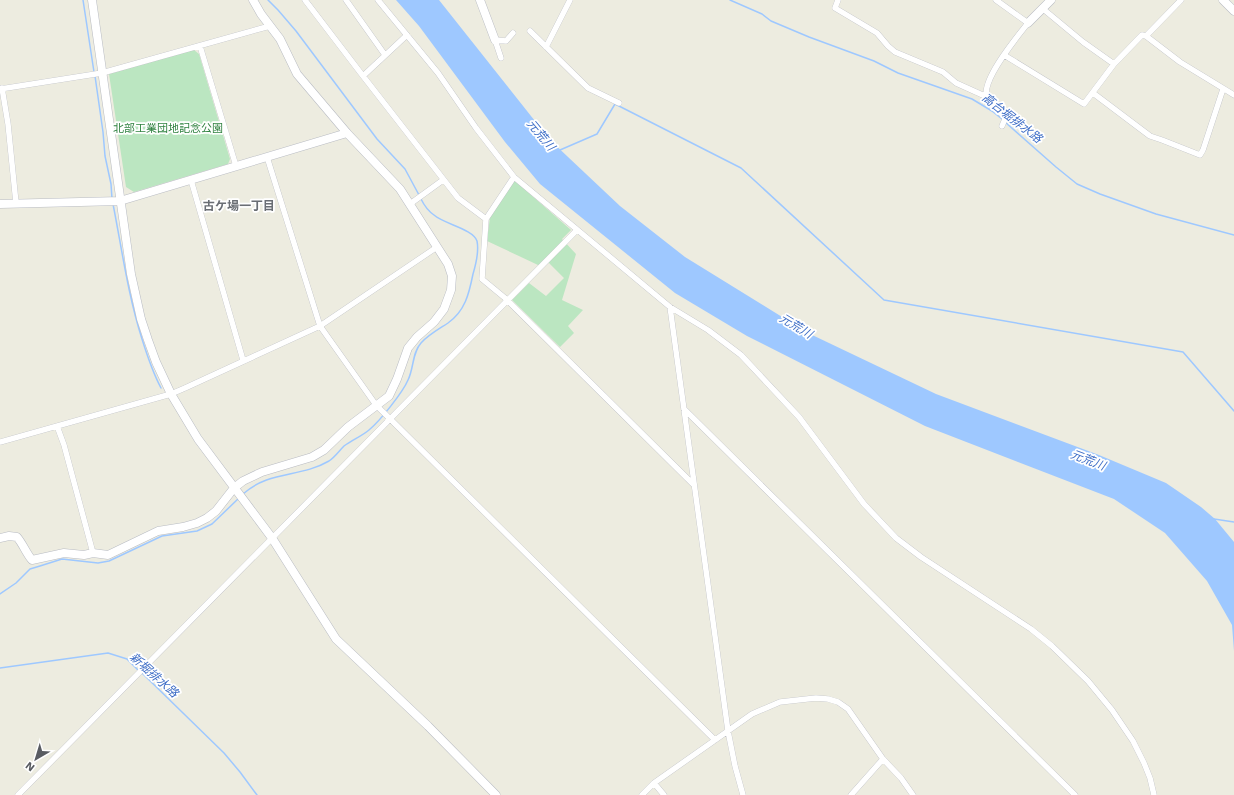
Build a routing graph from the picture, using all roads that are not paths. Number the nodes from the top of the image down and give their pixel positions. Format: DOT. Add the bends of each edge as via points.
graph roads {
  1 [pos="92,0"];
  2 [pos="253,0"];
  3 [pos="305,0"];
  4 [pos="346,0"];
  5 [pos="378,0"];
  6 [pos="480,0"];
  7 [pos="570,0"];
  8 [pos="838,0"];
  9 [pos="996,0"];
  10 [pos="1051,0"];
  11 [pos="1181,0"];
  12 [pos="1223,0"];
  13 [pos="1042,8"];
  14 [pos="1234,11"];
  15 [pos="1028,23"];
  16 [pos="270,26"];
  17 [pos="530,31"];
  18 [pos="514,33"];
  19 [pos="407,35"];
  20 [pos="1146,36"];
  21 [pos="495,40"];
  22 [pos="200,46"];
  23 [pos="546,47"];
  24 [pos="386,55"];
  25 [pos="1004,55"];
  26 [pos="501,58"];
  27 [pos="1114,64"];
  28 [pos="102,73"];
  29 [pos="363,76"];
  30 [pos="1,89"];
  31 [pos="1223,89"];
  32 [pos="1093,93"];
  33 [pos="1234,95"];
  34 [pos="987,97"];
  35 [pos="619,103"];
  36 [pos="1002,126"];
  37 [pos="347,133"];
  38 [pos="267,156"];
  39 [pos="236,166"];
  40 [pos="514,177"];
  41 [pos="191,180"];
  42 [pos="443,180"];
  43 [pos="120,202"];
  44 [pos="0,204"];
  45 [pos="16,204"];
  46 [pos="410,204"];
  47 [pos="486,219"];
  48 [pos="576,230"];
  49 [pos="437,247"];
  50 [pos="507,300"];
  51 [pos="670,307"];
  52 [pos="320,326"];
  53 [pos="243,360"];
  54 [pos="171,394"];
  55 [pos="376,405"];
  56 [pos="684,409"];
  57 [pos="390,418"];
  58 [pos="57,426"];
  59 [pos="0,442"];
  60 [pos="694,485"];
  61 [pos="234,488"];
  62 [pos="0,538"];
  63 [pos="272,538"];
  64 [pos="93,553"];
  65 [pos="728,731"];
  66 [pos="715,740"];
  67 [pos="883,759"];
  68 [pos="654,783"];
  69 [pos="18,795"];
  70 [pos="496,795"];
  71 [pos="642,795"];
  72 [pos="664,795"];
  73 [pos="743,795"];
  74 [pos="851,795"];
  75 [pos="914,795"];
  76 [pos="1074,795"];
  77 [pos="1154,795"];
  1 -- 28 [label="street"];
  2 -- 16 [label="street"];
  3 -- 29 [label="street"];
  4 -- 24 [label="street"];
  5 -- 19 [label="street"];
  6 -- 21 [label="street"];
  7 -- 23 [label="street"];
  8 -- 34 [label="street" via="835,8 877,33 895,52 943,72 956,83"];
  9 -- 15 [label="street"];
  10 -- 13 [label="street"];
  11 -- 20 [label="street"];
  12 -- 14 [label="street"];
  13 -- 15 [label="street"];
  13 -- 27 [label="street"];
  15 -- 25 [label="street"];
  16 -- 22 [label="street"];
  16 -- 37 [label="street" via="280,39 297,74"];
  17 -- 23 [label="street"];
  18 -- 21 [label="street" via="506,41"];
  19 -- 24 [label="street"];
  19 -- 40 [label="street"];
  20 -- 27 [label="street" via="1142,34"];
  20 -- 31 [label="street" via="1180,62"];
  21 -- 26 [label="street"];
  22 -- 28 [label="street"];
  22 -- 39 [label="street"];
  23 -- 35 [label="street" via="588,88"];
  24 -- 29 [label="street"];
  25 -- 32 [label="street" via="1084,104"];
  25 -- 34 [label="street" via="990,78"];
  27 -- 32 [label="street"];
  28 -- 30 [label="street"];
  28 -- 43 [label="street"];
  29 -- 42 [label="street"];
  30 -- 45 [label="street" via="8,124"];
  31 -- 32 [label="street" via="1200,155 1150,136"];
  31 -- 33 [label="street"];
  34 -- 36 [label="street" via="990,104 1004,116"];
  37 -- 38 [label="street"];
  37 -- 46 [label="street"];
  38 -- 39 [label="street"];
  38 -- 52 [label="street"];
  39 -- 41 [label="street"];
  40 -- 47 [label="street"];
  40 -- 48 [label="street"];
  41 -- 43 [label="street"];
  41 -- 53 [label="street"];
  42 -- 46 [label="street"];
  42 -- 47 [label="street" via="458,198"];
  43 -- 45 [label="street"];
  43 -- 54 [label="street" via="141,319 156,362"];
  44 -- 45 [label="street"];
  46 -- 49 [label="street"];
  47 -- 50 [label="street" via="482,279"];
  48 -- 50 [label="street"];
  48 -- 51 [label="street"];
  49 -- 52 [label="street"];
  49 -- 55 [label="street" via="452,276 451,290 444,308 434,322 408,348 398,379 389,396"];
  50 -- 57 [label="street"];
  50 -- 60 [label="street"];
  51 -- 56 [label="street"];
  51 -- 77 [label="street" via="708,330 741,355 799,417 864,504 896,538 1031,629 1088,681 1133,741 1146,768"];
  52 -- 53 [label="street"];
  52 -- 55 [label="street"];
  53 -- 54 [label="street"];
  54 -- 58 [label="street"];
  54 -- 61 [label="street" via="198,439"];
  55 -- 57 [label="street"];
  55 -- 61 [label="street" via="324,450 312,457 262,472"];
  56 -- 60 [label="street"];
  56 -- 76 [label="street"];
  57 -- 63 [label="street"];
  57 -- 66 [label="street"];
  58 -- 59 [label="street"];
  58 -- 64 [label="street"];
  60 -- 65 [label="street"];
  61 -- 63 [label="street"];
  61 -- 64 [label="street" via="216,511 197,523 158,531 108,555"];
  62 -- 64 [label="street" via="17,537 32,560 64,553"];
  63 -- 69 [label="street"];
  63 -- 70 [label="street" via="336,639"];
  65 -- 66 [label="street"];
  65 -- 67 [label="street" via="752,714 780,702 828,698 848,709"];
  65 -- 73 [label="street"];
  66 -- 68 [label="street"];
  67 -- 74 [label="street"];
  67 -- 75 [label="street"];
  68 -- 71 [label="street"];
  68 -- 72 [label="street"];
}
